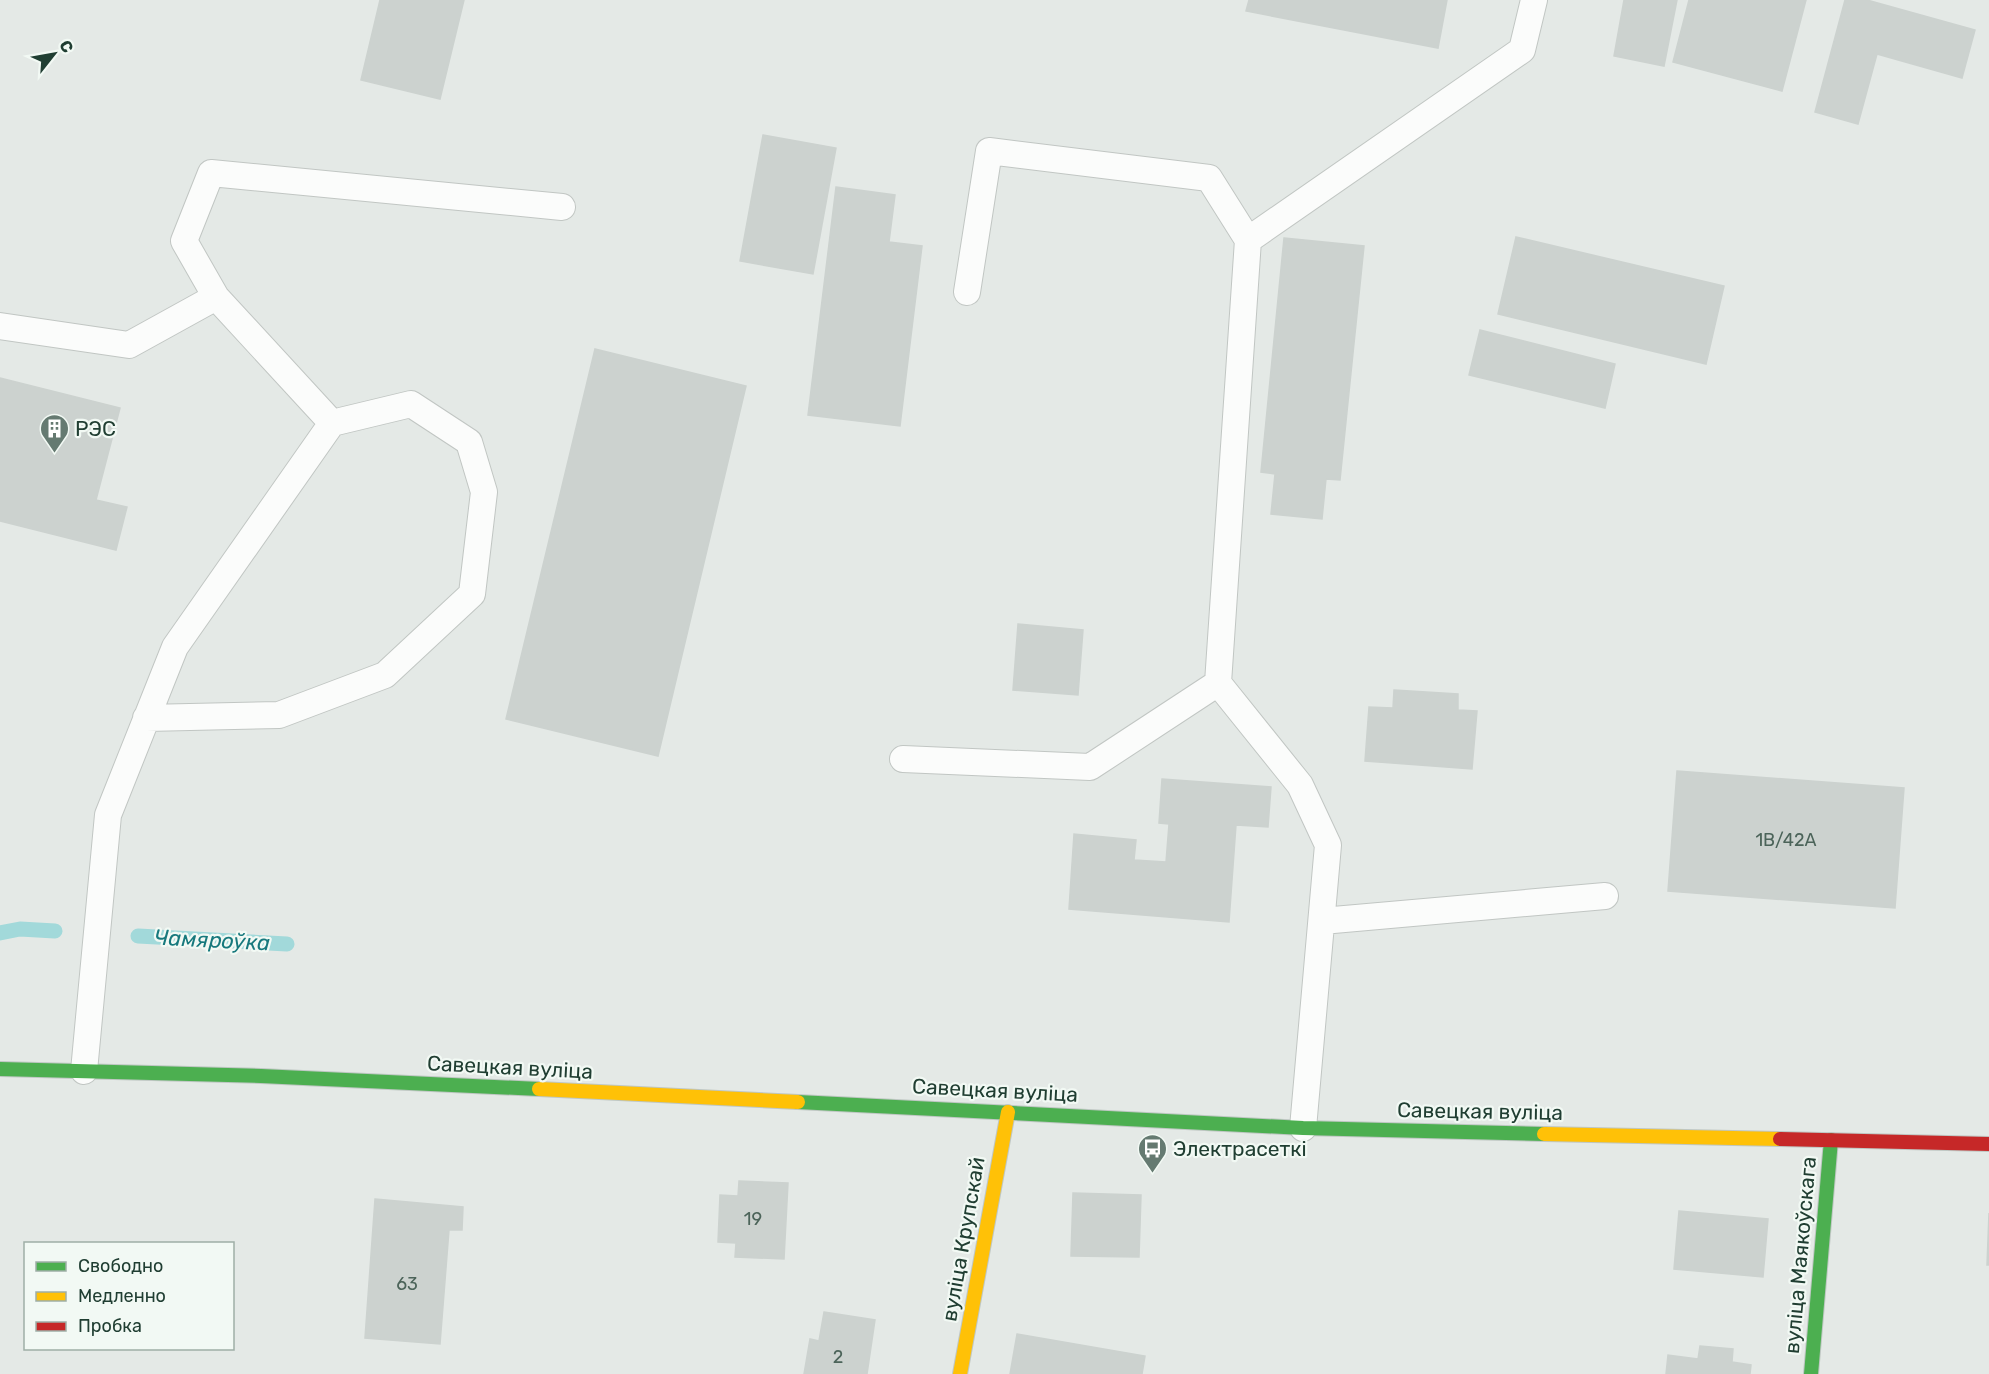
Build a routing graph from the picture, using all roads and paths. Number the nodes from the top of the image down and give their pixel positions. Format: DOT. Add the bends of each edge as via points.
graph roads {
  1 [pos="1534,0"];
  2 [pos="562,207"];
  3 [pos="1248,240"];
  4 [pos="966,292"];
  5 [pos="216,297"];
  6 [pos="0,326"];
  7 [pos="332,423"];
  8 [pos="1218,683"];
  9 [pos="146,718"];
  10 [pos="903,759"];
  11 [pos="1605,896"];
  12 [pos="1322,921"];
  13 [pos="0,1069"];
  14 [pos="84,1071"];
  15 [pos="1008,1112"];
  16 [pos="1303,1128"];
  17 [pos="1831,1140"];
  18 [pos="1989,1144"];
  19 [pos="960,1374"];
  20 [pos="1810,1374"];
  1 -- 3 [label="lane" via="1522,50"];
  2 -- 5 [label="lane" via="211,172 184,241"];
  3 -- 4 [label="lane" via="1209,178 989,151"];
  3 -- 8 [label="lane"];
  5 -- 6 [label="lane" via="129,345"];
  5 -- 7 [label="lane"];
  7 -- 9 [label="lane" via="175,647"];
  7 -- 9 [label="lane" via="411,404 469,442 484,492 472,594 385,675 279,715"];
  8 -- 10 [label="lane" via="1090,767"];
  8 -- 12 [label="lane" via="1300,785 1328,845"];
  9 -- 14 [label="lane" via="108,815"];
  11 -- 12 [label="lane"];
  12 -- 16 [label="lane"];
  13 -- 14 [label="street, Савецкая вуліца"];
  14 -- 15 [label="street, Савецкая вуліца"];
  15 -- 16 [label="street, Савецкая вуліца"];
  15 -- 19 [label="street, вуліца Крупскай"];
  16 -- 17 [label="street, Савецкая вуліца"];
  17 -- 18 [label="street, Савецкая вуліца"];
  17 -- 20 [label="street, вуліца Маякоўскага"];
}
